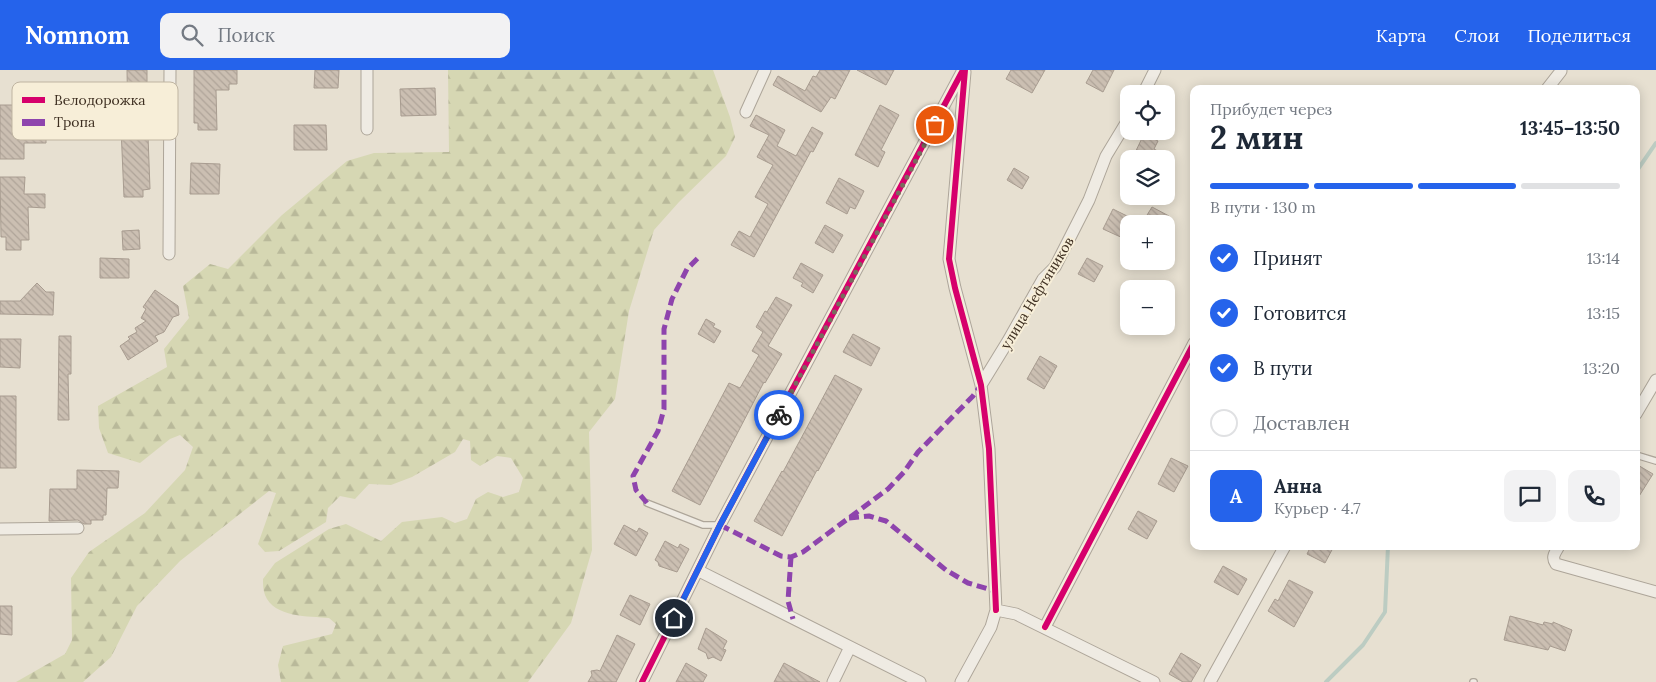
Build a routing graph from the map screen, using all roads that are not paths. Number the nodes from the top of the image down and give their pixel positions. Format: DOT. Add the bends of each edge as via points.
graph roads {
  1 [pos="367,70"];
  2 [pos="766,70"];
  3 [pos="964,70"];
  4 [pos="1155,70"];
  5 [pos="1561,71"];
  6 [pos="1148,85"];
  7 [pos="1550,85"];
  8 [pos="746,112"];
  9 [pos="367,128"];
  10 [pos="1120,133"];
  11 [pos="170,140"];
  12 [pos="169,254"];
  13 [pos="1190,351"];
  14 [pos="1656,380"];
  15 [pos="981,385"];
  16 [pos="1640,407"];
  17 [pos="1640,456"];
  18 [pos="1656,461"];
  19 [pos="647,503"];
  20 [pos="720,525"];
  21 [pos="78,528"];
  22 [pos="0,529"];
  23 [pos="1283,550"];
  24 [pos="1557,550"];
  25 [pos="699,571"];
  26 [pos="1656,592"];
  27 [pos="996,610"];
  28 [pos="1045,627"];
  29 [pos="850,647"];
  30 [pos="642,682"];
  31 [pos="833,682"];
  32 [pos="920,682"];
  33 [pos="961,682"];
  34 [pos="1154,682"];
  35 [pos="1210,682"];
  1 -- 9 [label="street"];
  2 -- 8 [label="street"];
  3 -- 15 [label="street" via="950,259"];
  3 -- 20 [label="street"];
  4 -- 6 [label="street"];
  5 -- 7 [label="street"];
  10 -- 15 [label="street, улица Нефтяников" via="1106,156 1089,200 1055,267 1043,280"];
  11 -- 12 [label="street"];
  13 -- 28 [label="street"];
  14 -- 16 [label="street"];
  15 -- 27 [label="street" via="989,449"];
  17 -- 18 [label="lane"];
  19 -- 20 [label="lane" via="703,525"];
  20 -- 25 [label="street"];
  21 -- 22 [label="street"];
  23 -- 35 [label="street"];
  24 -- 26 [label="street" via="1553,556 1556,564"];
  25 -- 29 [label="street"];
  25 -- 30 [label="street"];
  27 -- 28 [label="street" via="1016,614"];
  27 -- 33 [label="street" via="991,627"];
  28 -- 34 [label="street"];
  29 -- 31 [label="street"];
  29 -- 32 [label="street"];
}
